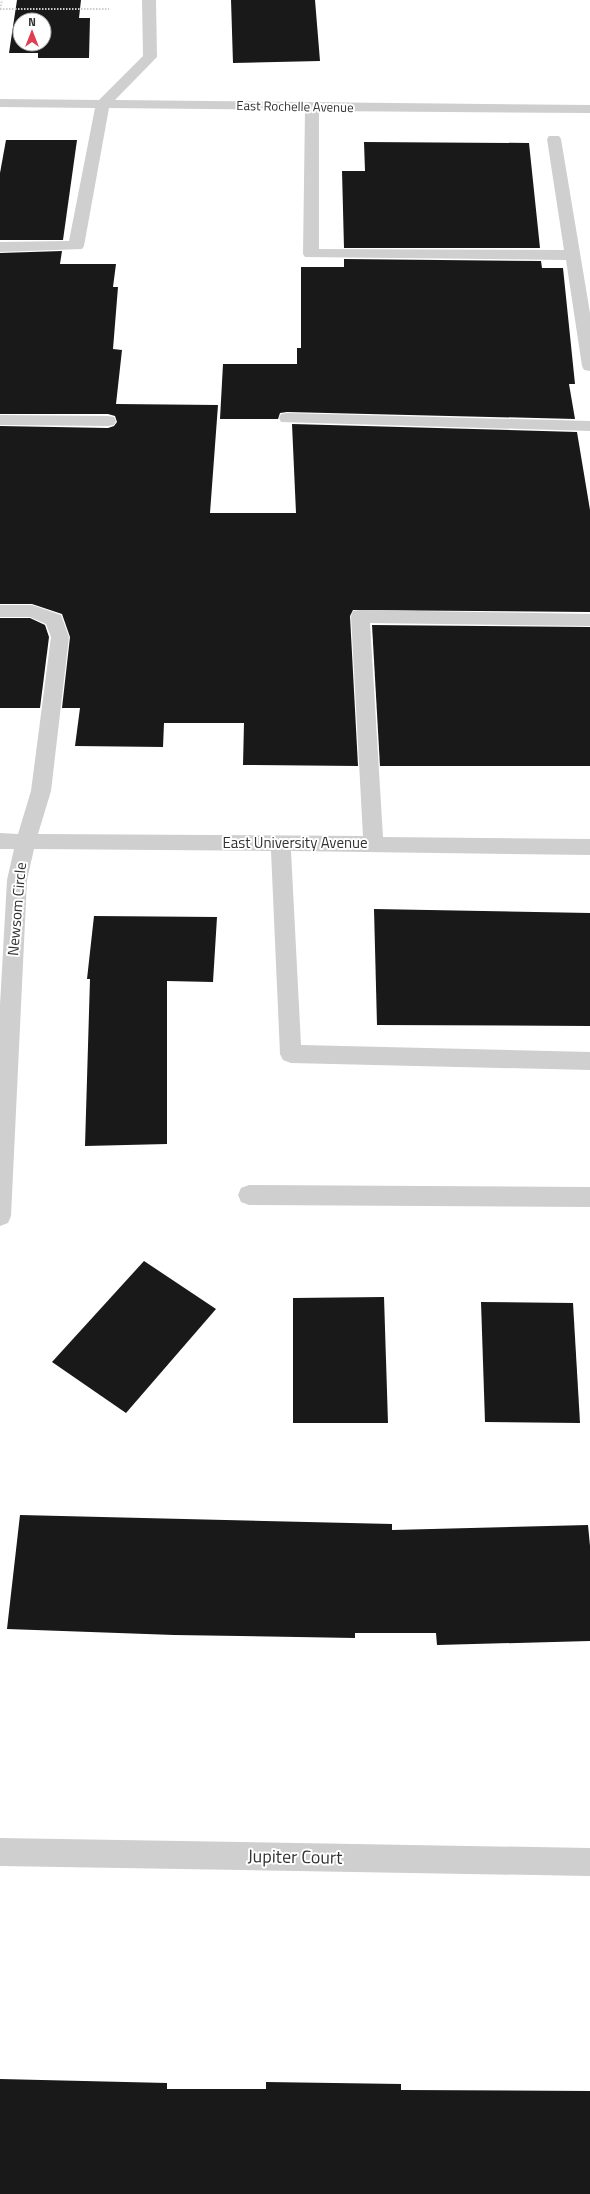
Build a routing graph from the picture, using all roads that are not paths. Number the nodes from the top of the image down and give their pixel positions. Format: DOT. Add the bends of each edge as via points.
graph roads {
  1 [pos="149,0"];
  2 [pos="0,103"];
  3 [pos="103,104"];
  4 [pos="312,106"];
  5 [pos="590,109"];
  6 [pos="554,139"];
  7 [pos="0,247"];
  8 [pos="573,255"];
  9 [pos="590,366"];
  10 [pos="288,418"];
  11 [pos="0,420"];
  12 [pos="108,421"];
  13 [pos="590,426"];
  14 [pos="0,611"];
  15 [pos="590,620"];
  16 [pos="0,841"];
  17 [pos="25,842"];
  18 [pos="373,843"];
  19 [pos="281,845"];
  20 [pos="590,847"];
  21 [pos="590,1061"];
  22 [pos="249,1195"];
  23 [pos="590,1197"];
  24 [pos="0,1216"];
  25 [pos="0,1852"];
  26 [pos="590,1862"];
  1 -- 3 [label="street" via="150,57"];
  2 -- 3 [label="street, East Rochelle Avenue"];
  3 -- 4 [label="street, East Rochelle Avenue"];
  3 -- 7 [label="street" via="76,246"];
  4 -- 5 [label="street, East Rochelle Avenue"];
  4 -- 8 [label="street" via="311,254"];
  6 -- 8 [label="street"];
  8 -- 9 [label="street"];
  10 -- 13 [label="street"];
  11 -- 12 [label="street"];
  14 -- 17 [label="street, Newsom Circle" via="32,611 54,620 60,637 41,791"];
  15 -- 18 [label="street" via="360,616"];
  16 -- 17 [label="street, East University Avenue"];
  17 -- 19 [label="street, East University Avenue"];
  17 -- 24 [label="street, Newsom Circle" via="17,880"];
  18 -- 19 [label="street, East University Avenue"];
  18 -- 20 [label="street, East University Avenue"];
  19 -- 21 [label="street" via="291,1054"];
  22 -- 23 [label="street"];
  25 -- 26 [label="street, Jupiter Court"];
}
